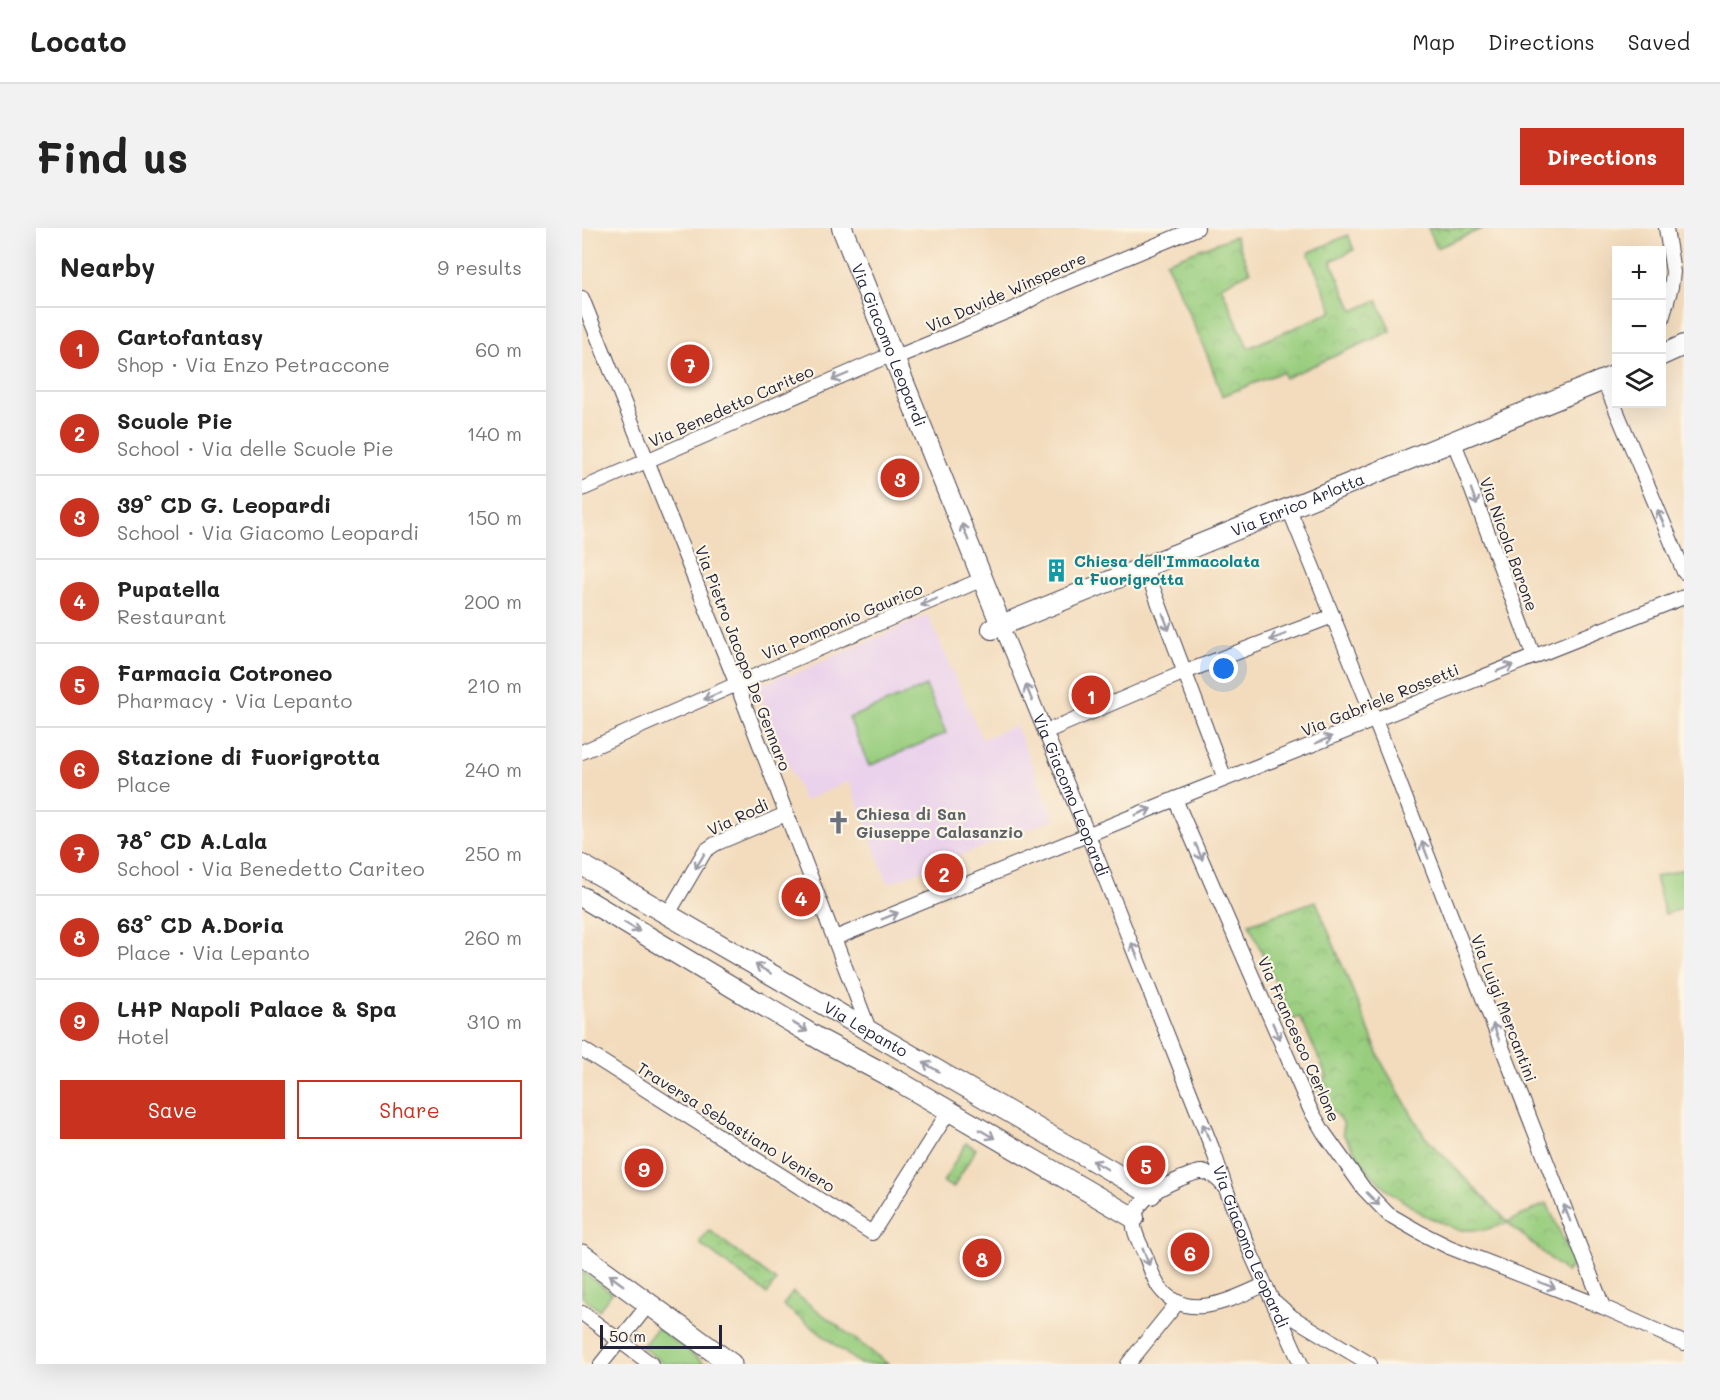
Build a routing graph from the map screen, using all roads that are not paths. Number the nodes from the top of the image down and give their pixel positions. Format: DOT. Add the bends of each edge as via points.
graph roads {
  1 [pos="842,228"];
  2 [pos="1197,228"];
  3 [pos="1666,228"];
  4 [pos="582,298"];
  5 [pos="1666,305"];
  6 [pos="1684,345"];
  7 [pos="1664,354"];
  8 [pos="894,358"];
  9 [pos="1610,378"];
  10 [pos="1454,442"];
  11 [pos="648,460"];
  12 [pos="582,489"];
  13 [pos="1289,508"];
  14 [pos="1144,567"];
  15 [pos="1684,572"];
  16 [pos="983,579"];
  17 [pos="1684,597"];
  18 [pos="1333,616"];
  19 [pos="997,627"];
  20 [pos="1534,657"];
  21 [pos="1185,672"];
  22 [pos="737,685"];
  23 [pos="1375,720"];
  24 [pos="1045,732"];
  25 [pos="582,752"];
  26 [pos="1225,779"];
  27 [pos="1175,799"];
  28 [pos="786,814"];
  29 [pos="1088,834"];
  30 [pos="582,865"];
  31 [pos="583,898"];
  32 [pos="668,914"];
  33 [pos="836,938"];
  34 [pos="870,1032"];
  35 [pos="582,1049"];
  36 [pos="949,1111"];
  37 [pos="1226,1189"];
  38 [pos="1150,1194"];
  39 [pos="1134,1218"];
  40 [pos="582,1255"];
  41 [pos="1264,1285"];
  42 [pos="1178,1302"];
  43 [pos="649,1304"];
  44 [pos="1603,1307"];
  45 [pos="582,1313"];
  46 [pos="620,1341"];
  47 [pos="1684,1342"];
  48 [pos="601,1364"];
  49 [pos="651,1364"];
  50 [pos="731,1364"];
  51 [pos="1128,1364"];
  52 [pos="1301,1364"];
  53 [pos="1370,1364"];
  1 -- 8 [label="street, Via Giacomo Leopardi"];
  2 -- 8 [label="street, Via Davide Winspeare"];
  3 -- 5 [label="street" via="1673,272"];
  4 -- 11 [label="street, Via Pietro Jacopo De Gennaro"];
  6 -- 7 [label="street"];
  8 -- 11 [label="street, Via Benedetto Cariteo, one-way" via="883,358"];
  16 -- 8 [label="street, Via Giacomo Leopardi, one-way"];
  9 -- 10 [label="street, Via Enrico Arlotta"];
  15 -- 9 [label="street, one-way"];
  10 -- 13 [label="street, Via Enrico Arlotta"];
  10 -- 20 [label="street, Via Nicola Barone, one-way"];
  11 -- 12 [label="street, Via Benedetto Cariteo"];
  11 -- 22 [label="street, Via Pietro Jacopo De Gennaro"];
  13 -- 14 [label="street, Via Enrico Arlotta"];
  13 -- 18 [label="street, Via Luigi Mercantini"];
  14 -- 19 [label="street, Via Enrico Arlotta"];
  14 -- 21 [label="street, one-way"];
  16 -- 19 [label="street, Via Giacomo Leopardi"];
  16 -- 22 [label="street, Via Pomponio Gaurico, one-way"];
  17 -- 20 [label="street, Via Gabriele Rossetti"];
  18 -- 21 [label="street, one-way"];
  18 -- 23 [label="street, Via Luigi Mercantini"];
  24 -- 19 [label="street, Via Giacomo Leopardi, one-way"];
  23 -- 20 [label="street, Via Gabriele Rossetti, one-way"];
  21 -- 24 [label="street"];
  21 -- 26 [label="street"];
  22 -- 25 [label="street, Via Pomponio Gaurico, one-way"];
  22 -- 28 [label="street, Via Pietro Jacopo De Gennaro"];
  26 -- 23 [label="street, Via Gabriele Rossetti, one-way"];
  44 -- 23 [label="street, Via Luigi Mercantini, one-way"];
  24 -- 29 [label="street, Via Giacomo Leopardi"];
  26 -- 27 [label="street, Via Gabriele Rossetti"];
  29 -- 27 [label="street, Via Gabriele Rossetti, one-way"];
  27 -- 44 [label="street, Via Francesco Cerlone, one-way" via="1310,1109 1364,1189 1388,1214 1421,1233"];
  28 -- 32 [label="street, Via Rodi, one-way" via="705,851"];
  28 -- 33 [label="street, Via Pietro Jacopo De Gennaro"];
  33 -- 29 [label="street, Via Gabriele Rossetti, one-way"];
  37 -- 29 [label="street, Via Giacomo Leopardi, one-way"];
  30 -- 32 [label="street, Via Lepanto"];
  31 -- 36 [label="street, Via Lepanto, one-way" via="821,1040"];
  34 -- 32 [label="street, Via Lepanto, one-way"];
  33 -- 34 [label="street, Via Pietro Jacopo De Gennaro"];
  38 -- 34 [label="street, Via Lepanto, one-way"];
  35 -- 36 [label="street, Traversa Sebastiano Veniero" via="872,1233"];
  36 -- 39 [label="street, Via Lepanto, one-way"];
  37 -- 38 [label="street" via="1213,1176 1200,1172"];
  37 -- 41 [label="street, Via Giacomo Leopardi"];
  38 -- 39 [label="street"];
  39 -- 42 [label="street, one-way" via="1157,1283"];
  43 -- 40 [label="main road, one-way"];
  41 -- 42 [label="street" via="1217,1304 1195,1306"];
  41 -- 52 [label="street, Via Giacomo Leopardi"];
  41 -- 53 [label="street" via="1285,1312"];
  42 -- 51 [label="street"];
  43 -- 46 [label="street"];
  43 -- 50 [label="main road"];
  44 -- 47 [label="street, Via Francesco Cerlone"];
  45 -- 46 [label="street"];
  46 -- 48 [label="street"];
  46 -- 49 [label="street"];
}
